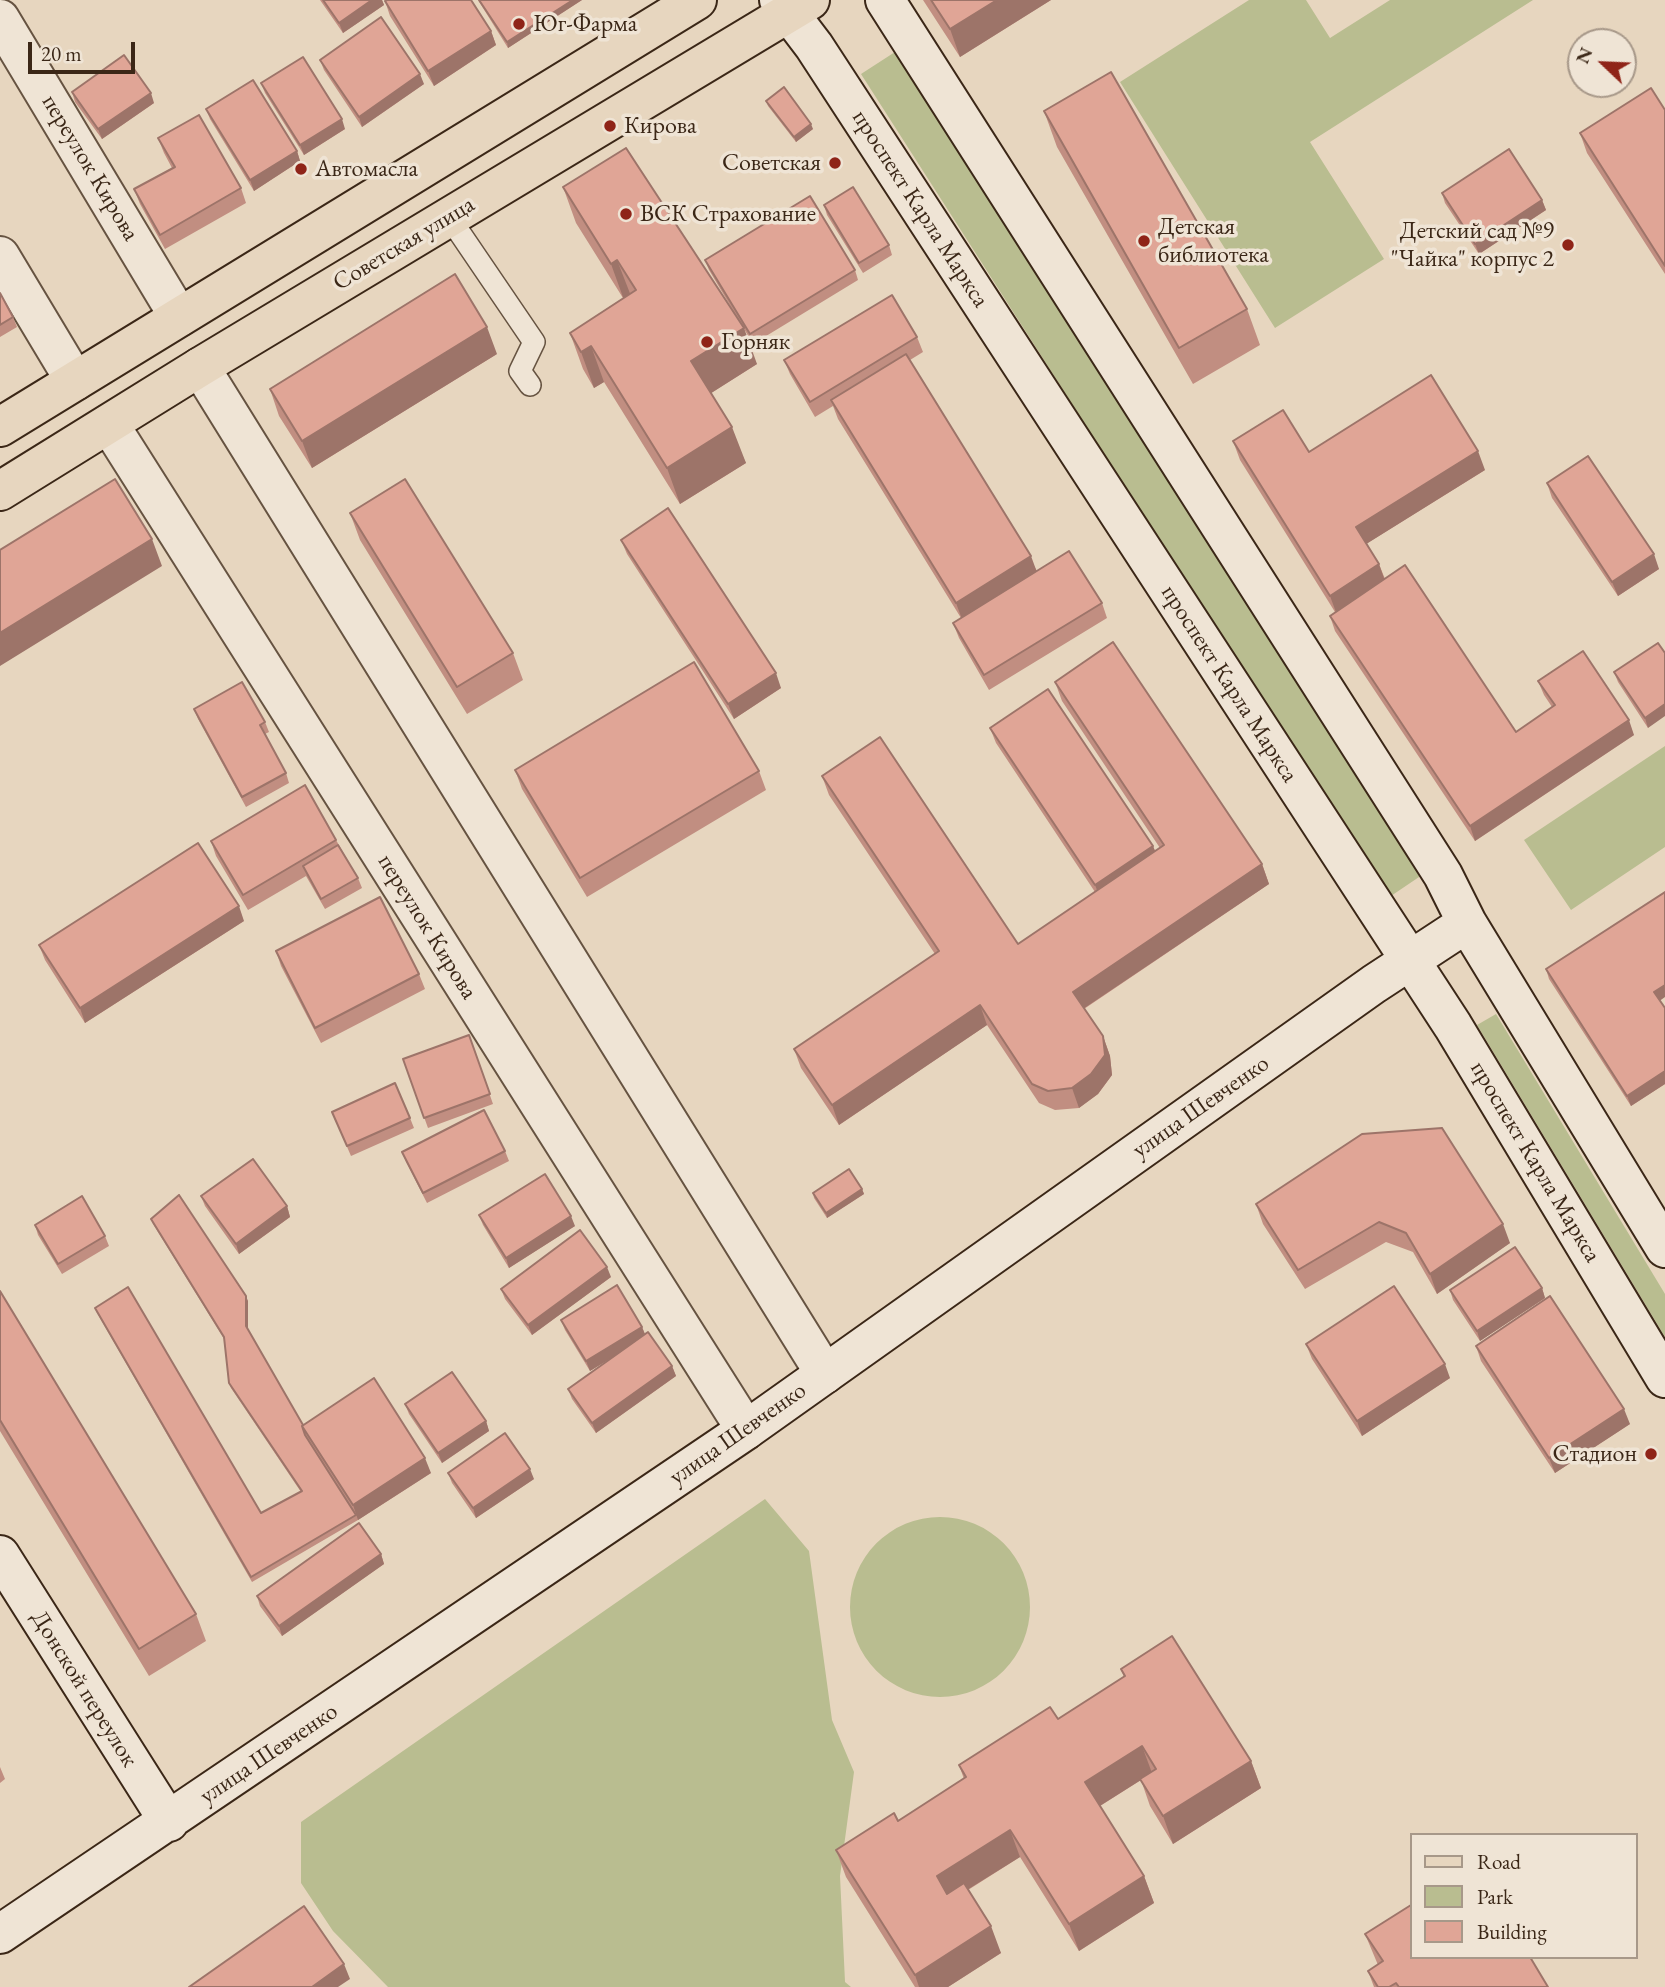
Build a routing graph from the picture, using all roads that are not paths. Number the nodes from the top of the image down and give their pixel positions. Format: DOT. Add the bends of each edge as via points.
graph roads {
  1 [pos="697,0"];
  2 [pos="886,0"];
  3 [pos="793,5"];
  4 [pos="0,19"];
  5 [pos="449,217"];
  6 [pos="0,256"];
  7 [pos="179,317"];
  8 [pos="200,367"];
  9 [pos="75,381"];
  10 [pos="530,385"];
  11 [pos="109,424"];
  12 [pos="0,427"];
  13 [pos="0,491"];
  14 [pos="1467,923"];
  15 [pos="1412,961"];
  16 [pos="1665,1248"];
  17 [pos="825,1374"];
  18 [pos="1665,1378"];
  19 [pos="746,1430"];
  20 [pos="0,1555"];
  21 [pos="169,1822"];
  22 [pos="0,1934"];
  1 -- 7 [label="main road"];
  2 -- 14 [label="street" via="1443,875"];
  3 -- 5 [label="main road, Советская улица"];
  3 -- 15 [label="street, проспект Карла Маркса" via="814,46"];
  4 -- 7 [label="street, переулок Кирова"];
  5 -- 8 [label="main road, Советская улица"];
  5 -- 10 [label="lane" via="534,342 520,370"];
  6 -- 9 [label="street"];
  7 -- 9 [label="main road"];
  8 -- 11 [label="main road, Советская улица"];
  8 -- 17 [label="street"];
  9 -- 12 [label="main road"];
  11 -- 13 [label="main road, Советская улица"];
  11 -- 19 [label="street, переулок Кирова"];
  14 -- 15 [label="street, улица Шевченко"];
  14 -- 16 [label="street"];
  15 -- 17 [label="street, улица Шевченко"];
  15 -- 18 [label="street, проспект Карла Маркса"];
  17 -- 19 [label="street, улица Шевченко"];
  19 -- 21 [label="street, улица Шевченко"];
  20 -- 21 [label="street, Донской переулок"];
  21 -- 22 [label="street, улица Шевченко"];
}
